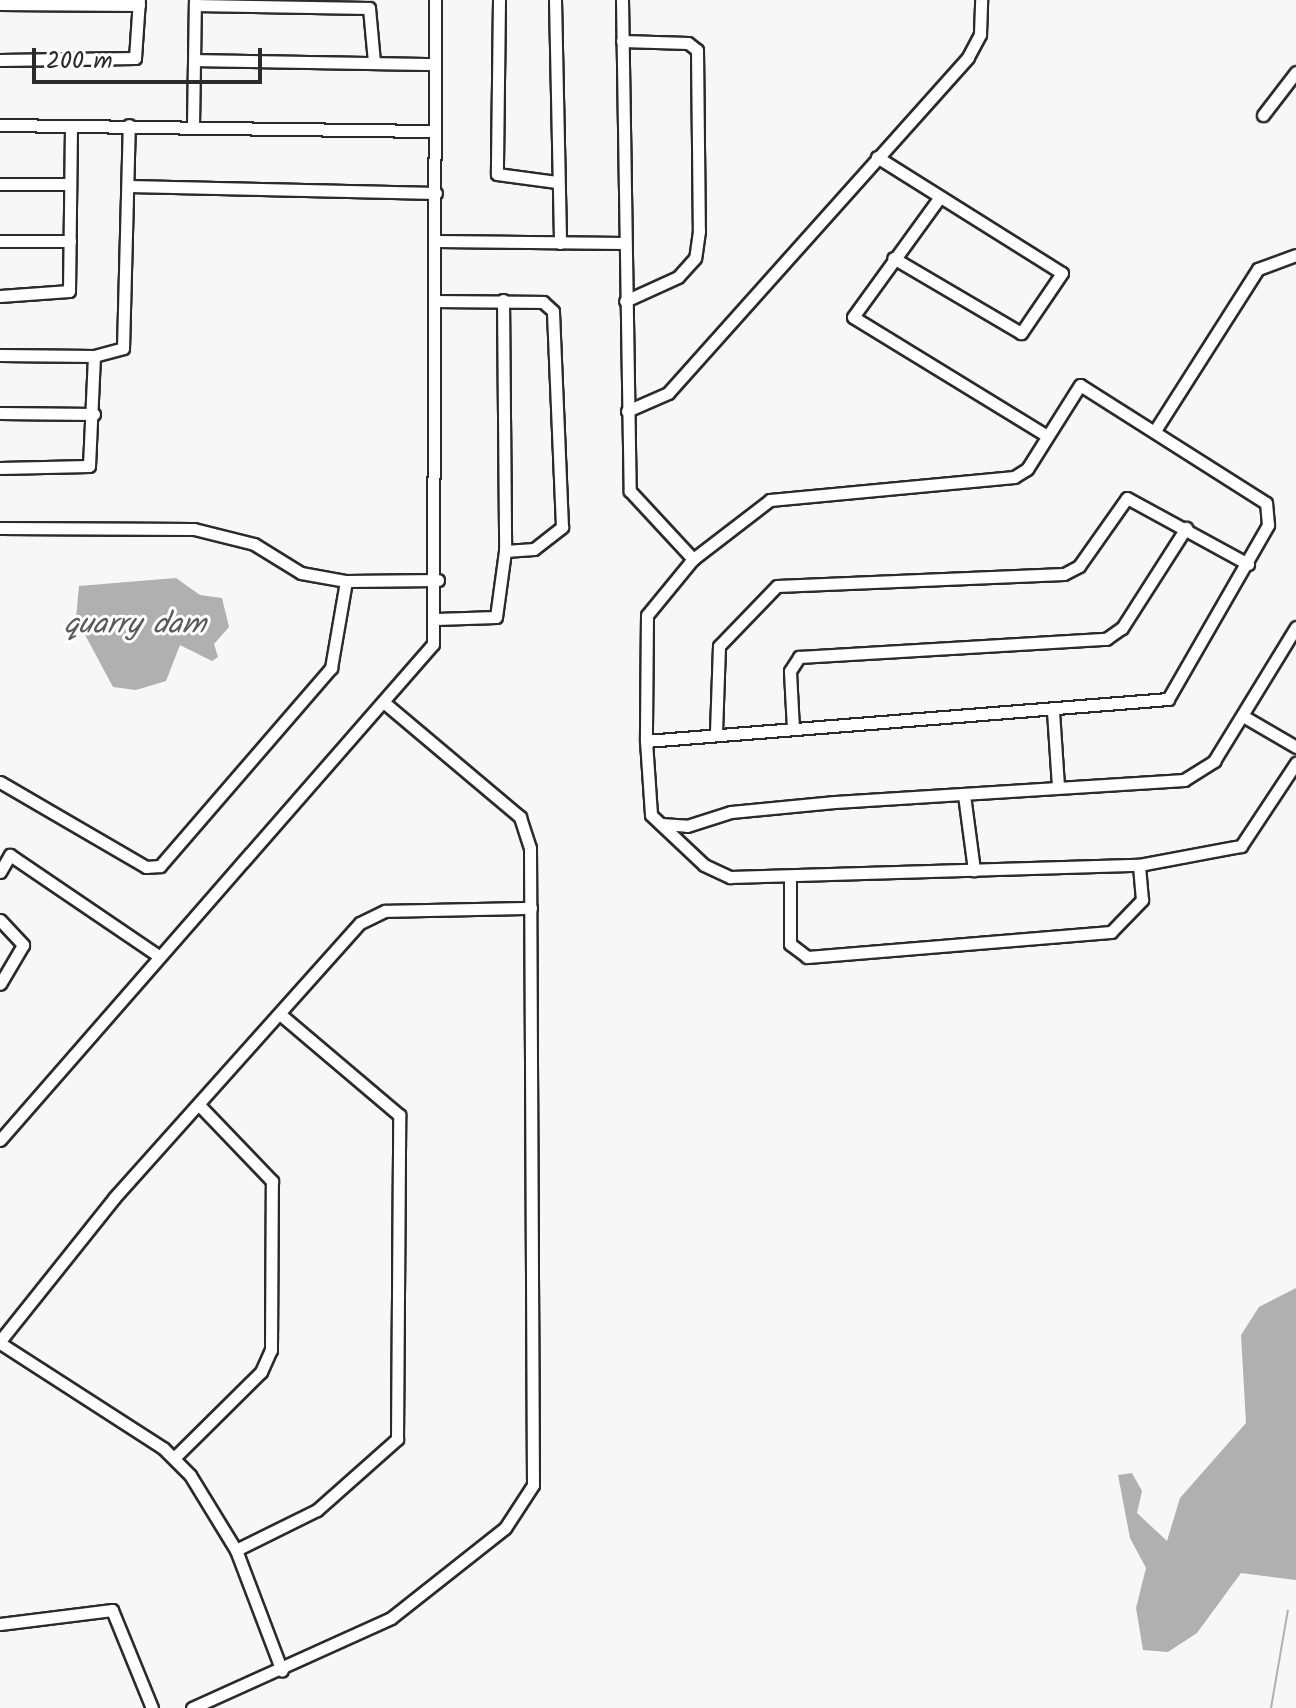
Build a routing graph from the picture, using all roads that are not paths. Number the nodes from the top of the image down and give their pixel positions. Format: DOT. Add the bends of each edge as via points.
graph roads {
  1 [pos="435,0"];
  2 [pos="499,0"];
  3 [pos="555,0"];
  4 [pos="622,0"];
  5 [pos="981,0"];
  6 [pos="139,2"];
  7 [pos="195,2"];
  8 [pos="0,4"];
  9 [pos="622,41"];
  10 [pos="0,60"];
  11 [pos="196,60"];
  12 [pos="374,62"];
  13 [pos="435,64"];
  14 [pos="1296,72"];
  15 [pos="1263,115"];
  16 [pos="0,125"];
  17 [pos="129,125"];
  18 [pos="193,125"];
  19 [pos="71,126"];
  20 [pos="435,131"];
  21 [pos="877,157"];
  22 [pos="556,182"];
  23 [pos="0,184"];
  24 [pos="70,184"];
  25 [pos="129,186"];
  26 [pos="436,193"];
  27 [pos="937,201"];
  28 [pos="0,241"];
  29 [pos="70,241"];
  30 [pos="437,241"];
  31 [pos="560,243"];
  32 [pos="625,243"];
  33 [pos="1296,255"];
  34 [pos="893,258"];
  35 [pos="0,296"];
  36 [pos="503,300"];
  37 [pos="438,301"];
  38 [pos="625,301"];
  39 [pos="0,355"];
  40 [pos="94,356"];
  41 [pos="627,411"];
  42 [pos="0,413"];
  43 [pos="94,414"];
  44 [pos="1156,429"];
  45 [pos="1047,436"];
  46 [pos="0,468"];
  47 [pos="0,528"];
  48 [pos="1186,528"];
  49 [pos="505,551"];
  50 [pos="693,559"];
  51 [pos="1248,564"];
  52 [pos="438,580"];
  53 [pos="346,581"];
  54 [pos="436,619"];
  55 [pos="1296,627"];
  56 [pos="386,704"];
  57 [pos="1053,711"];
  58 [pos="1243,716"];
  59 [pos="793,729"];
  60 [pos="716,732"];
  61 [pos="646,741"];
  62 [pos="1296,747"];
  63 [pos="1296,763"];
  64 [pos="0,782"];
  65 [pos="1058,787"];
  66 [pos="964,795"];
  67 [pos="661,823"];
  68 [pos="5,852"];
  69 [pos="1139,865"];
  70 [pos="974,870"];
  71 [pos="0,872"];
  72 [pos="790,877"];
  73 [pos="531,908"];
  74 [pos="0,920"];
  75 [pos="157,955"];
  76 [pos="0,984"];
  77 [pos="281,1015"];
  78 [pos="200,1106"];
  79 [pos="0,1140"];
  80 [pos="0,1342"];
  81 [pos="174,1458"];
  82 [pos="236,1550"];
  83 [pos="0,1624"];
  84 [pos="282,1671"];
  85 [pos="152,1708"];
  86 [pos="192,1708"];
  1 -- 13 [label="street"];
  2 -- 22 [label="street" via="497,174"];
  3 -- 22 [label="street"];
  4 -- 9 [label="street"];
  5 -- 21 [label="street" via="980,34 968,57"];
  6 -- 8 [label="street"];
  6 -- 10 [label="street" via="135,58"];
  7 -- 11 [label="street"];
  7 -- 12 [label="street" via="369,8"];
  9 -- 32 [label="street"];
  9 -- 38 [label="street" via="688,43 697,50 699,201 695,258 653,293"];
  11 -- 12 [label="street"];
  11 -- 18 [label="street"];
  12 -- 13 [label="street"];
  13 -- 20 [label="street"];
  14 -- 15 [label="street"];
  16 -- 19 [label="street"];
  17 -- 18 [label="street"];
  17 -- 19 [label="street"];
  17 -- 25 [label="street"];
  18 -- 20 [label="street"];
  19 -- 24 [label="street"];
  20 -- 26 [label="street"];
  21 -- 27 [label="street"];
  21 -- 41 [label="street" via="668,393"];
  22 -- 31 [label="street"];
  23 -- 24 [label="street"];
  24 -- 29 [label="street"];
  25 -- 26 [label="street"];
  25 -- 40 [label="street" via="126,340 115,353"];
  26 -- 30 [label="street"];
  27 -- 34 [label="street"];
  27 -- 34 [label="street" via="1062,273 1030,329 1016,332"];
  28 -- 29 [label="street"];
  29 -- 35 [label="street" via="66,295"];
  30 -- 31 [label="street"];
  30 -- 37 [label="street"];
  31 -- 32 [label="street"];
  32 -- 38 [label="street"];
  33 -- 44 [label="street" via="1258,269"];
  34 -- 45 [label="street" via="853,317"];
  36 -- 37 [label="street"];
  36 -- 49 [label="street"];
  36 -- 49 [label="street" via="543,302 553,311 562,527 534,549"];
  37 -- 52 [label="street"];
  38 -- 41 [label="street"];
  39 -- 40 [label="street"];
  40 -- 43 [label="street"];
  41 -- 50 [label="street" via="631,497"];
  42 -- 43 [label="street"];
  43 -- 46 [label="street" via="89,466"];
  44 -- 45 [label="street" via="1080,385"];
  44 -- 51 [label="street" via="1266,503 1268,525"];
  45 -- 50 [label="street" via="1027,469 1000,481 770,500"];
  47 -- 53 [label="street" via="217,532 301,573"];
  48 -- 51 [label="street"];
  48 -- 59 [label="street" via="1122,628 1106,639 799,657 790,671"];
  48 -- 60 [label="street" via="1127,498 1079,566 1064,574 767,590 719,646"];
  49 -- 54 [label="street" via="496,617"];
  50 -- 61 [label="street" via="647,615"];
  51 -- 57 [label="street" via="1168,699"];
  52 -- 53 [label="street"];
  52 -- 54 [label="street"];
  53 -- 64 [label="street" via="331,668 160,866 146,867"];
  54 -- 56 [label="street" via="426,656"];
  55 -- 58 [label="street"];
  56 -- 73 [label="street" via="520,817 530,848"];
  56 -- 75 [label="street"];
  57 -- 59 [label="street"];
  57 -- 65 [label="street"];
  58 -- 62 [label="street"];
  58 -- 65 [label="street" via="1214,761 1195,776"];
  59 -- 60 [label="street"];
  60 -- 61 [label="street"];
  61 -- 67 [label="street" via="648,809"];
  63 -- 69 [label="street" via="1241,846"];
  65 -- 66 [label="street"];
  66 -- 67 [label="street"];
  66 -- 70 [label="street"];
  67 -- 72 [label="street" via="718,873"];
  68 -- 71 [label="street"];
  68 -- 75 [label="street"];
  69 -- 70 [label="street"];
  69 -- 72 [label="street" via="1142,900 1111,932 807,957 790,944"];
  70 -- 72 [label="street"];
  73 -- 77 [label="street" via="370,915"];
  73 -- 84 [label="street" via="533,1485 505,1528 391,1618"];
  74 -- 76 [label="street" via="23,945"];
  75 -- 79 [label="street"];
  77 -- 78 [label="street"];
  77 -- 82 [label="street" via="399,1115 397,1439 317,1510"];
  78 -- 80 [label="street" via="42,1282"];
  78 -- 81 [label="street" via="272,1181 271,1350 261,1372"];
  80 -- 81 [label="street"];
  81 -- 82 [label="street"];
  82 -- 84 [label="street"];
  83 -- 85 [label="street" via="112,1610"];
  84 -- 86 [label="street"];
}
